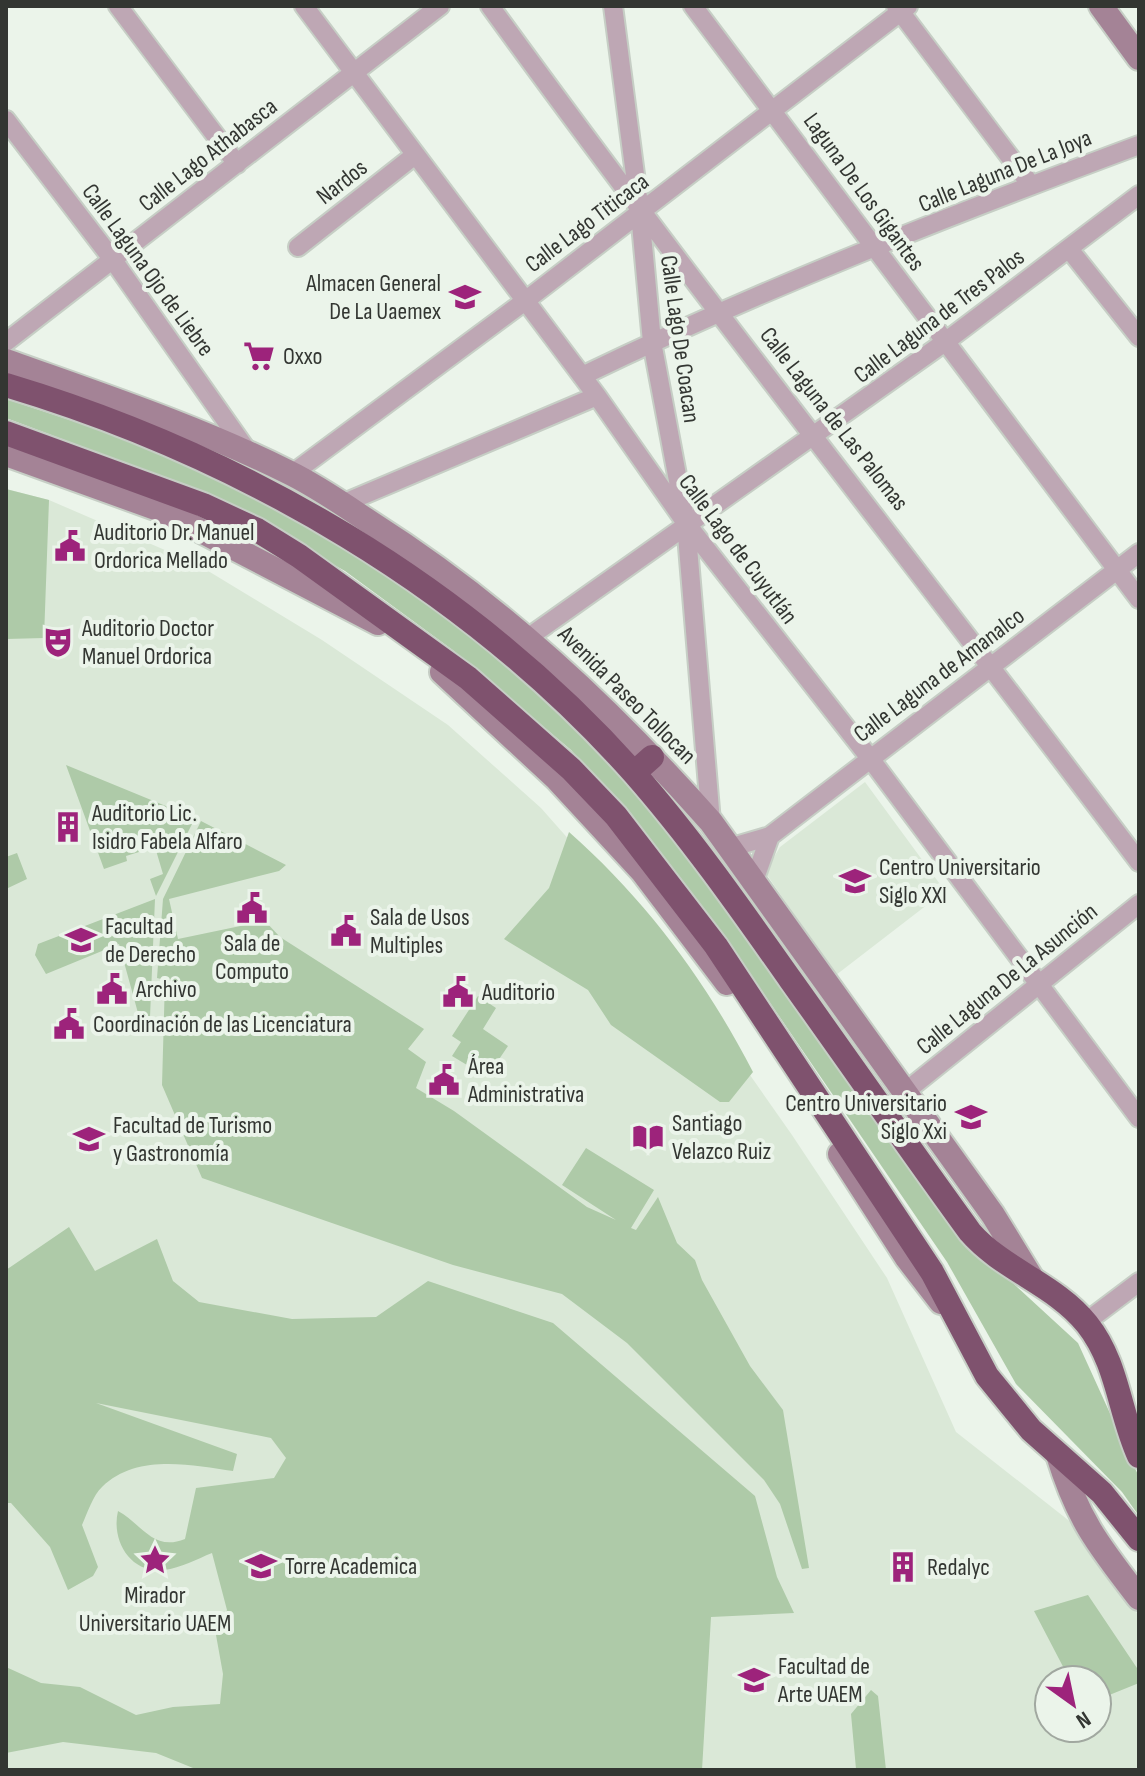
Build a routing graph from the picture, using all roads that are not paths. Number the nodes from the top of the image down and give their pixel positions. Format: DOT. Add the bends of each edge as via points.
graph roads {
  1 [pos="118,6"];
  2 [pos="304,6"];
  3 [pos="440,6"];
  4 [pos="490,6"];
  5 [pos="613,6"];
  6 [pos="693,6"];
  7 [pos="1101,6"];
  8 [pos="901,8"];
  9 [pos="1139,58"];
  10 [pos="354,72"];
  11 [pos="775,110"];
  12 [pos="6,120"];
  13 [pos="1139,145"];
  14 [pos="415,155"];
  15 [pos="237,164"];
  16 [pos="1031,185"];
  17 [pos="1139,195"];
  18 [pos="640,213"];
  19 [pos="298,247"];
  20 [pos="875,249"];
  21 [pos="1069,249"];
  22 [pos="113,260"];
  23 [pos="525,301"];
  24 [pos="721,312"];
  25 [pos="1139,337"];
  26 [pos="6,342"];
  27 [pos="652,342"];
  28 [pos="945,342"];
  29 [pos="6,361"];
  30 [pos="582,376"];
  31 [pos="6,385"];
  32 [pos="597,396"];
  33 [pos="6,433"];
  34 [pos="816,436"];
  35 [pos="248,452"];
  36 [pos="6,454"];
  37 [pos="292,474"];
  38 [pos="342,504"];
  39 [pos="686,523"];
  40 [pos="1139,553"];
  41 [pos="1118,570"];
  42 [pos="1139,599"];
  43 [pos="529,637"];
  44 [pos="992,666"];
  45 [pos="869,757"];
  46 [pos="643,765"];
  47 [pos="711,822"];
  48 [pos="770,836"];
  49 [pos="729,848"];
  50 [pos="1139,862"];
  51 [pos="754,881"];
  52 [pos="1139,904"];
  53 [pos="1039,983"];
  54 [pos="905,1092"];
  55 [pos="1139,1118"];
  56 [pos="1031,1277"];
  57 [pos="1139,1282"];
  58 [pos="959,1322"];
  59 [pos="1086,1322"];
  60 [pos="1132,1428"];
  61 [pos="1058,1455"];
  62 [pos="1139,1456"];
  63 [pos="1139,1539"];
  64 [pos="1139,1598"];
  1 -- 15 [label="street"];
  2 -- 10 [label="street, Calle Lago de Cuyutlán"];
  3 -- 10 [label="street, Calle Lago Athabasca"];
  4 -- 18 [label="street, Calle Laguna de Las Palomas"];
  5 -- 18 [label="street, Calle Lago De Coacan"];
  6 -- 11 [label="street, Laguna De Los Gigantes"];
  7 -- 9 [label="main road"];
  8 -- 11 [label="street, Calle Lago Titicaca"];
  8 -- 16 [label="street"];
  10 -- 14 [label="street, Calle Lago de Cuyutlán"];
  10 -- 15 [label="street, Calle Lago Athabasca"];
  11 -- 18 [label="street, Calle Lago Titicaca"];
  11 -- 20 [label="street, Laguna De Los Gigantes"];
  12 -- 22 [label="street, Calle Laguna Ojo de Liebre"];
  13 -- 16 [label="street, Calle Laguna De La Joya"];
  14 -- 19 [label="street, Nardos"];
  14 -- 23 [label="street, Calle Lago de Cuyutlán"];
  15 -- 22 [label="street, Calle Lago Athabasca"];
  16 -- 20 [label="street, Calle Laguna De La Joya"];
  17 -- 21 [label="street, Calle Laguna de Tres Palos"];
  18 -- 23 [label="street, Calle Lago Titicaca"];
  18 -- 24 [label="street, Calle Laguna de Las Palomas"];
  18 -- 27 [label="street, Calle Lago De Coacan"];
  20 -- 24 [label="street, Calle Laguna De La Joya"];
  20 -- 28 [label="street, Laguna De Los Gigantes"];
  21 -- 25 [label="street"];
  21 -- 28 [label="street, Calle Laguna de Tres Palos"];
  22 -- 26 [label="street, Calle Lago Athabasca"];
  22 -- 35 [label="street, Calle Laguna Ojo de Liebre"];
  23 -- 30 [label="street, Calle Lago de Cuyutlán"];
  23 -- 37 [label="street, Calle Lago Titicaca"];
  24 -- 27 [label="street, Calle Laguna De La Joya"];
  24 -- 34 [label="street, Calle Laguna de Las Palomas"];
  27 -- 30 [label="street, Calle Laguna De La Joya"];
  27 -- 39 [label="street, Calle Lago De Coacan"];
  28 -- 34 [label="street, Calle Laguna de Tres Palos"];
  28 -- 41 [label="street, Laguna De Los Gigantes"];
  29 -- 35 [label="main road, Avenida Paseo Tollocan"];
  30 -- 32 [label="street, Calle Lago de Cuyutlán"];
  31 -- 46 [label="highway, Avenida Paseo Tollocan" via="198,456 342,533 424,588"];
  32 -- 38 [label="street"];
  32 -- 39 [label="street, Calle Lago de Cuyutlán"];
  33 -- 58 [label="highway" via="257,530 412,635 520,721 616,816 716,946 932,1272"];
  34 -- 39 [label="street, Calle Laguna de Tres Palos"];
  34 -- 44 [label="street, Calle Laguna de Las Palomas"];
  35 -- 37 [label="main road, Avenida Paseo Tollocan"];
  36 -- 58 [label="main road" via="161,510 244,552 380,624 457,684 557,779 660,894 714,963 907,1258"];
  37 -- 38 [label="main road, Avenida Paseo Tollocan"];
  38 -- 43 [label="main road, Avenida Paseo Tollocan" via="441,568"];
  39 -- 43 [label="street, Calle Laguna de Tres Palos"];
  39 -- 45 [label="street, Calle Lago de Cuyutlán"];
  39 -- 47 [label="street, Calle Lago De Coacan"];
  40 -- 41 [label="street, Calle Laguna de Amanalco"];
  41 -- 42 [label="street, Laguna De Los Gigantes"];
  41 -- 44 [label="street, Calle Laguna de Amanalco"];
  43 -- 46 [label="main road, Avenida Paseo Tollocan"];
  44 -- 45 [label="street, Calle Laguna de Amanalco"];
  44 -- 50 [label="street, Calle Laguna de Las Palomas"];
  45 -- 48 [label="street, Calle Laguna de Amanalco"];
  45 -- 53 [label="street, Calle Lago de Cuyutlán"];
  46 -- 47 [label="main road, Avenida Paseo Tollocan"];
  46 -- 56 [label="highway, Avenida Paseo Tollocan" via="970,1232 996,1259"];
  47 -- 49 [label="main road, Avenida Paseo Tollocan"];
  48 -- 49 [label="street, Calle Laguna de Amanalco"];
  48 -- 51 [label="street"];
  49 -- 51 [label="main road, Avenida Paseo Tollocan"];
  51 -- 54 [label="main road, Avenida Paseo Tollocan"];
  52 -- 53 [label="street, Calle Laguna De La Asunción"];
  53 -- 54 [label="street, Calle Laguna De La Asunción"];
  53 -- 55 [label="street, Calle Lago de Cuyutlán"];
  54 -- 56 [label="main road, Avenida Paseo Tollocan"];
  56 -- 59 [label="highway, Avenida Paseo Tollocan"];
  57 -- 59 [label="street"];
  58 -- 61 [label="highway" via="987,1376"];
  59 -- 60 [label="highway, Avenida Paseo Tollocan" via="1109,1359"];
  60 -- 62 [label="highway, Avenida Paseo Tollocan"];
  61 -- 63 [label="highway" via="1102,1493"];
  61 -- 64 [label="main road" via="1089,1533"];
}
